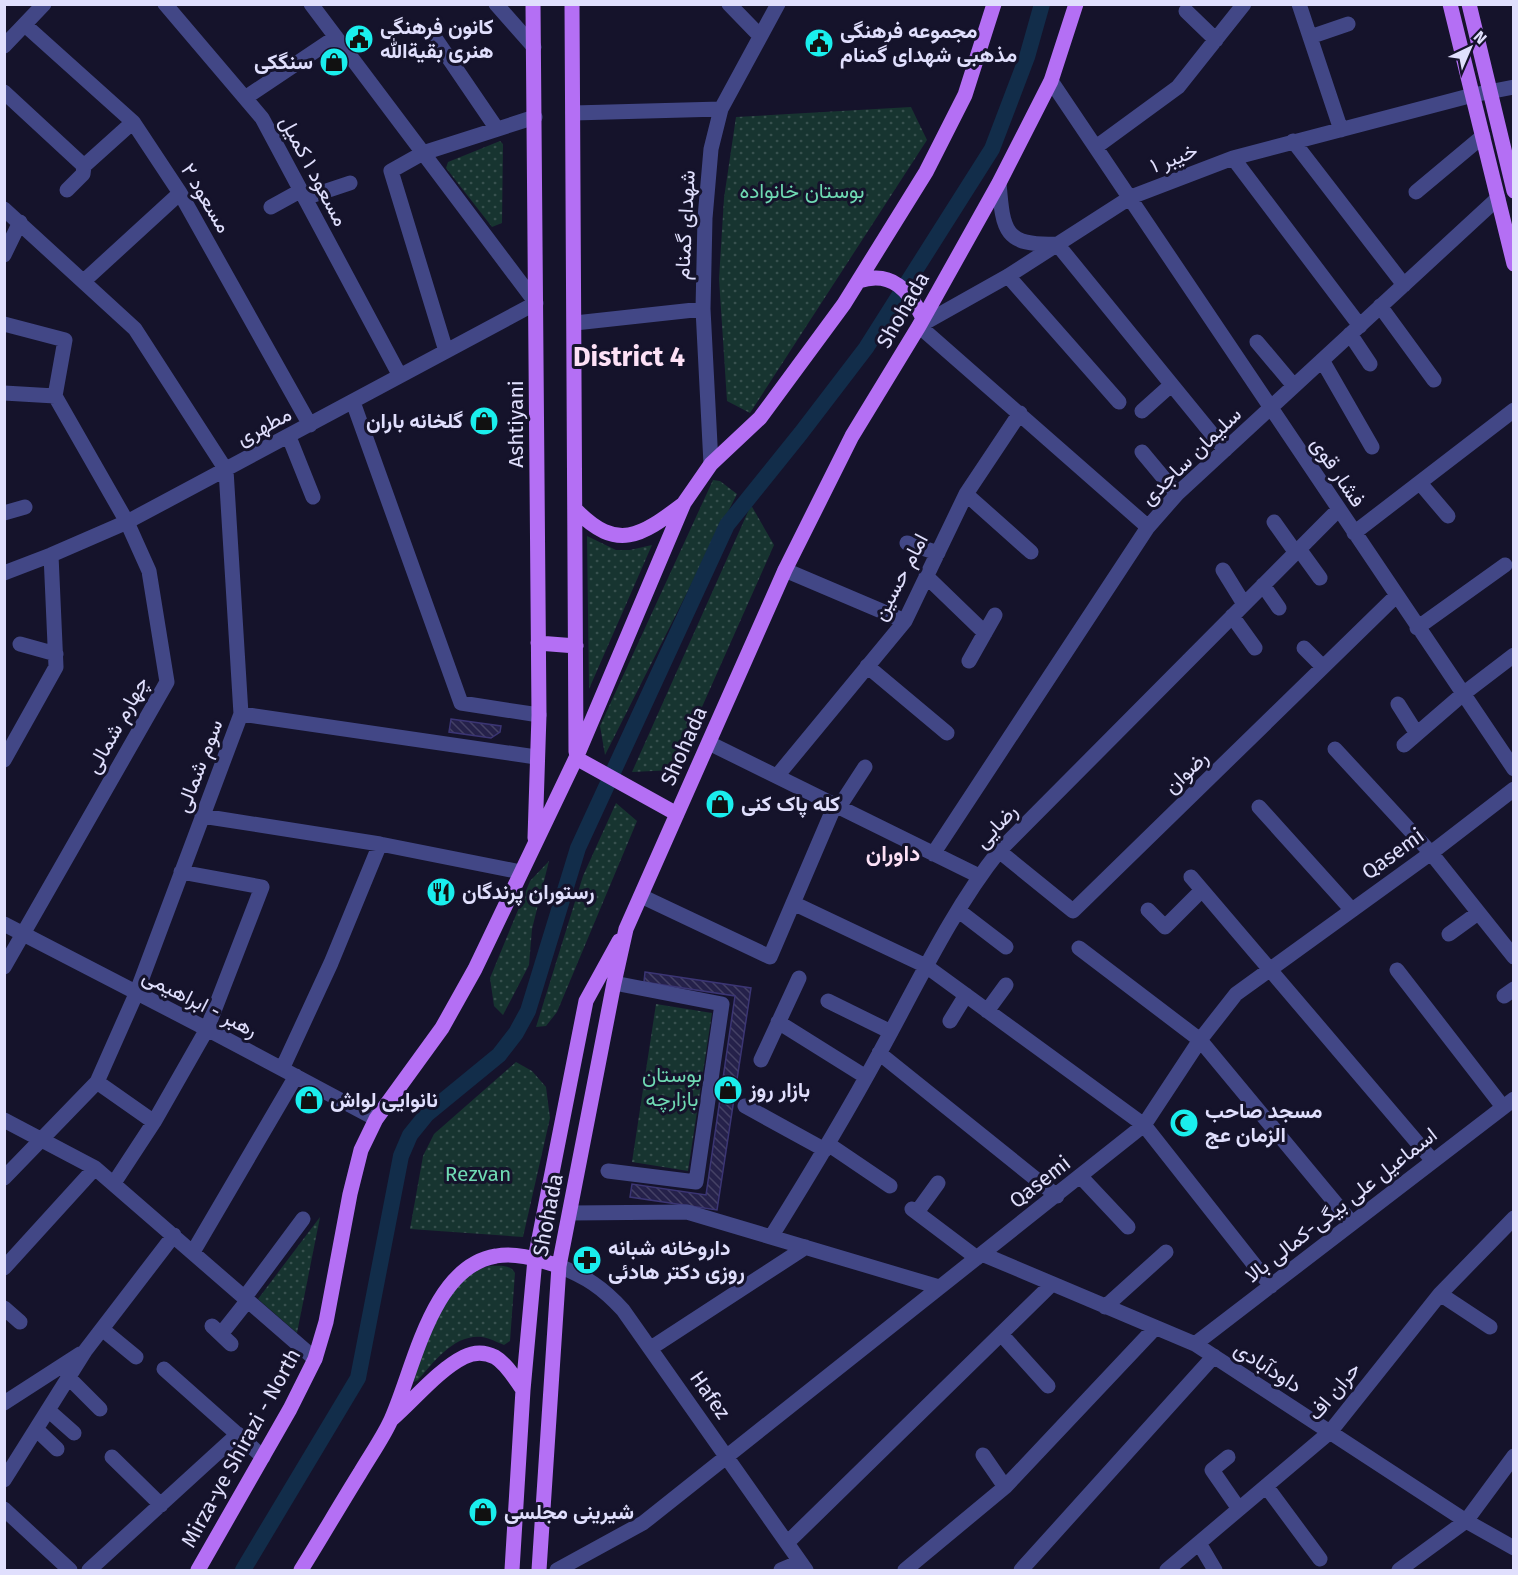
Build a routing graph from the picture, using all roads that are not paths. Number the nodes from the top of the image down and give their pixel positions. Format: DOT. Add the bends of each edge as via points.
graph roads {
  1 [pos="44,4"];
  2 [pos="165,4"];
  3 [pos="496,4"];
  4 [pos="533,4"];
  5 [pos="572,4"];
  6 [pos="729,4"];
  7 [pos="778,4"];
  8 [pos="994,4"];
  9 [pos="1076,4"];
  10 [pos="1299,4"];
  11 [pos="1450,4"];
  12 [pos="1468,4"];
  13 [pos="312,5"];
  14 [pos="1235,8"];
  15 [pos="1186,11"];
  16 [pos="1348,24"];
  17 [pos="24,25"];
  18 [pos="760,36"];
  19 [pos="336,37"];
  20 [pos="1310,37"];
  21 [pos="435,38"];
  22 [pos="1216,40"];
  23 [pos="4,46"];
  24 [pos="534,47"];
  25 [pos="1051,81"];
  26 [pos="1514,87"];
  27 [pos="4,92"];
  28 [pos="1490,93"];
  29 [pos="1473,95"];
  30 [pos="245,98"];
  31 [pos="722,109"];
  32 [pos="573,112"];
  33 [pos="535,117"];
  34 [pos="133,122"];
  35 [pos="497,129"];
  36 [pos="1341,130"];
  37 [pos="1483,136"];
  38 [pos="1293,141"];
  39 [pos="1096,147"];
  40 [pos="423,153"];
  41 [pos="1233,158"];
  42 [pos="84,166"];
  43 [pos="350,183"];
  44 [pos="999,183"];
  45 [pos="67,190"];
  46 [pos="1514,191"];
  47 [pos="1416,192"];
  48 [pos="180,193"];
  49 [pos="302,194"];
  50 [pos="1131,197"];
  51 [pos="1498,198"];
  52 [pos="271,207"];
  53 [pos="4,208"];
  54 [pos="20,222"];
  55 [pos="1057,244"];
  56 [pos="4,255"];
  57 [pos="1514,264"];
  58 [pos="1008,276"];
  59 [pos="85,280"];
  60 [pos="859,281"];
  61 [pos="1404,285"];
  62 [pos="536,303"];
  63 [pos="1380,306"];
  64 [pos="703,309"];
  65 [pos="921,322"];
  66 [pos="575,323"];
  67 [pos="4,324"];
  68 [pos="1355,330"];
  69 [pos="1257,342"];
  70 [pos="446,351"];
  71 [pos="1322,360"];
  72 [pos="1370,364"];
  73 [pos="400,376"];
  74 [pos="1434,380"];
  75 [pos="1171,385"];
  76 [pos="1294,386"];
  77 [pos="4,393"];
  78 [pos="55,396"];
  79 [pos="353,402"];
  80 [pos="1119,402"];
  81 [pos="1270,409"];
  82 [pos="1514,410"];
  83 [pos="1142,411"];
  84 [pos="1020,413"];
  85 [pos="310,425"];
  86 [pos="289,437"];
  87 [pos="1372,447"];
  88 [pos="1225,450"];
  89 [pos="1142,452"];
  90 [pos="711,464"];
  91 [pos="226,470"];
  92 [pos="1420,483"];
  93 [pos="966,494"];
  94 [pos="1177,494"];
  95 [pos="313,497"];
  96 [pos="684,503"];
  97 [pos="26,507"];
  98 [pos="576,510"];
  99 [pos="1338,510"];
  100 [pos="4,513"];
  101 [pos="1448,516"];
  102 [pos="127,522"];
  103 [pos="1274,522"];
  104 [pos="1148,527"];
  105 [pos="1354,533"];
  106 [pos="907,543"];
  107 [pos="1297,551"];
  108 [pos="1031,552"];
  109 [pos="938,553"];
  110 [pos="51,555"];
  111 [pos="1505,565"];
  112 [pos="785,570"];
  113 [pos="1223,570"];
  114 [pos="4,573"];
  115 [pos="926,576"];
  116 [pos="1320,578"];
  117 [pos="1263,585"];
  118 [pos="1396,596"];
  119 [pos="1244,604"];
  120 [pos="1279,608"];
  121 [pos="995,615"];
  122 [pos="1232,616"];
  123 [pos="905,621"];
  124 [pos="1418,628"];
  125 [pos="985,633"];
  126 [pos="538,643"];
  127 [pos="20,644"];
  128 [pos="576,646"];
  129 [pos="1255,648"];
  130 [pos="1304,648"];
  131 [pos="56,654"];
  132 [pos="1514,655"];
  133 [pos="969,662"];
  134 [pos="867,666"];
  135 [pos="1323,667"];
  136 [pos="1463,694"];
  137 [pos="1398,704"];
  138 [pos="241,714"];
  139 [pos="539,715"];
  140 [pos="947,733"];
  141 [pos="1417,734"];
  142 [pos="709,743"];
  143 [pos="1404,745"];
  144 [pos="1335,749"];
  145 [pos="536,757"];
  146 [pos="576,758"];
  147 [pos="4,760"];
  148 [pos="865,767"];
  149 [pos="1514,769"];
  150 [pos="777,776"];
  151 [pos="1514,789"];
  152 [pos="837,806"];
  153 [pos="1259,807"];
  154 [pos="677,814"];
  155 [pos="202,816"];
  156 [pos="380,844"];
  157 [pos="535,844"];
  158 [pos="999,851"];
  159 [pos="1431,853"];
  160 [pos="933,854"];
  161 [pos="181,872"];
  162 [pos="521,872"];
  163 [pos="979,876"];
  164 [pos="1191,878"];
  165 [pos="1202,890"];
  166 [pos="641,896"];
  167 [pos="793,903"];
  168 [pos="1351,909"];
  169 [pos="1148,910"];
  170 [pos="959,911"];
  171 [pos="1478,913"];
  172 [pos="4,924"];
  173 [pos="626,928"];
  174 [pos="23,934"];
  175 [pos="1449,934"];
  176 [pos="1006,947"];
  177 [pos="1079,948"];
  178 [pos="1514,957"];
  179 [pos="926,966"];
  180 [pos="4,967"];
  181 [pos="1270,968"];
  182 [pos="1397,970"];
  183 [pos="799,978"];
  184 [pos="614,983"];
  185 [pos="1006,985"];
  186 [pos="136,994"];
  187 [pos="966,995"];
  188 [pos="828,1001"];
  189 [pos="987,1011"];
  190 [pos="950,1021"];
  191 [pos="778,1022"];
  192 [pos="207,1029"];
  193 [pos="891,1032"];
  194 [pos="1200,1040"];
  195 [pos="879,1053"];
  196 [pos="761,1060"];
  197 [pos="282,1069"];
  198 [pos="296,1076"];
  199 [pos="866,1077"];
  200 [pos="97,1082"];
  201 [pos="1508,1103"];
  202 [pos="745,1106"];
  203 [pos="376,1119"];
  204 [pos="4,1120"];
  205 [pos="154,1122"];
  206 [pos="1144,1125"];
  207 [pos="42,1138"];
  208 [pos="826,1147"];
  209 [pos="1433,1161"];
  210 [pos="95,1168"];
  211 [pos="608,1171"];
  212 [pos="1081,1177"];
  213 [pos="4,1178"];
  214 [pos="114,1183"];
  215 [pos="938,1183"];
  216 [pos="890,1186"];
  217 [pos="1057,1196"];
  218 [pos="546,1209"];
  219 [pos="570,1213"];
  220 [pos="1514,1218"];
  221 [pos="303,1219"];
  222 [pos="1352,1223"];
  223 [pos="1128,1227"];
  224 [pos="174,1235"];
  225 [pos="771,1237"];
  226 [pos="806,1247"];
  227 [pos="193,1252"];
  228 [pos="1166,1252"];
  229 [pos="980,1256"];
  230 [pos="535,1258"];
  231 [pos="559,1266"];
  232 [pos="4,1268"];
  233 [pos="1051,1285"];
  234 [pos="1271,1286"];
  235 [pos="939,1287"];
  236 [pos="1440,1294"];
  237 [pos="246,1299"];
  238 [pos="1105,1307"];
  239 [pos="4,1308"];
  240 [pos="20,1322"];
  241 [pos="1490,1326"];
  242 [pos="1155,1328"];
  243 [pos="102,1329"];
  244 [pos="221,1334"];
  245 [pos="1001,1334"];
  246 [pos="1195,1344"];
  247 [pos="651,1348"];
  248 [pos="85,1351"];
  249 [pos="1214,1356"];
  250 [pos="136,1357"];
  251 [pos="315,1359"];
  252 [pos="164,1369"];
  253 [pos="68,1377"];
  254 [pos="1048,1386"];
  255 [pos="523,1390"];
  256 [pos="4,1403"];
  257 [pos="100,1409"];
  258 [pos="48,1410"];
  259 [pos="390,1421"];
  260 [pos="36,1429"];
  261 [pos="1330,1432"];
  262 [pos="74,1433"];
  263 [pos="238,1434"];
  264 [pos="57,1449"];
  265 [pos="983,1455"];
  266 [pos="726,1456"];
  267 [pos="1514,1456"];
  268 [pos="112,1457"];
  269 [pos="263,1457"];
  270 [pos="1228,1457"];
  271 [pos="4,1480"];
  272 [pos="1266,1486"];
  273 [pos="1005,1487"];
  274 [pos="161,1505"];
  275 [pos="4,1509"];
  276 [pos="1239,1509"];
  277 [pos="1466,1521"];
  278 [pos="787,1543"];
  279 [pos="1199,1543"];
  280 [pos="1514,1548"];
  281 [pos="1320,1559"];
  282 [pos="803,1566"];
  283 [pos="306,1568"];
  284 [pos="70,1570"];
  285 [pos="89,1570"];
  286 [pos="198,1570"];
  287 [pos="512,1570"];
  288 [pos="539,1570"];
  289 [pos="557,1570"];
  290 [pos="781,1570"];
  291 [pos="905,1570"];
  292 [pos="1021,1570"];
  293 [pos="1167,1570"];
  294 [pos="1215,1570"];
  295 [pos="1399,1570"];
  1 -- 17 [label="street"];
  2 -- 30 [label="street, مسعود ۱ کمیل"];
  3 -- 24 [label="street"];
  4 -- 24 [label="main road, Ashtiyani"];
  5 -- 32 [label="main road"];
  6 -- 18 [label="street"];
  7 -- 18 [label="street, شهدای گمنام"];
  8 -- 60 [label="main road" via="965,95 926,172"];
  9 -- 25 [label="main road, Shohada"];
  10 -- 20 [label="street"];
  11 -- 29 [label="main road"];
  12 -- 28 [label="main road"];
  13 -- 19 [label="street"];
  14 -- 22 [label="street"];
  15 -- 22 [label="street"];
  16 -- 20 [label="street"];
  17 -- 23 [label="street"];
  17 -- 34 [label="street, مسعود ۲"];
  18 -- 31 [label="street, شهدای گمنام"];
  19 -- 30 [label="street"];
  19 -- 40 [label="street"];
  20 -- 36 [label="street"];
  21 -- 35 [label="street"];
  22 -- 39 [label="street" via="1178,87"];
  24 -- 33 [label="main road, Ashtiyani"];
  25 -- 39 [label="street, فشار قوی"];
  25 -- 44 [label="main road, Shohada"];
  26 -- 28 [label="street, خیبر ۱"];
  27 -- 42 [label="street"];
  28 -- 29 [label="street, خیبر ۱"];
  28 -- 46 [label="main road"];
  29 -- 36 [label="street, خیبر ۱"];
  29 -- 37 [label="main road"];
  30 -- 49 [label="street, مسعود ۱ کمیل" via="261,118"];
  31 -- 32 [label="street"];
  31 -- 64 [label="street, شهدای گمنام" via="711,149"];
  32 -- 66 [label="main road"];
  33 -- 35 [label="street"];
  33 -- 62 [label="main road, Ashtiyani"];
  34 -- 42 [label="street"];
  34 -- 48 [label="street, مسعود ۲"];
  35 -- 40 [label="street"];
  36 -- 38 [label="street, خیبر ۱"];
  37 -- 47 [label="street"];
  37 -- 51 [label="main road"];
  38 -- 41 [label="street, خیبر ۱"];
  38 -- 61 [label="street"];
  39 -- 50 [label="street, فشار قوی"];
  40 -- 62 [label="street"];
  40 -- 70 [label="street" via="391,171"];
  41 -- 50 [label="street, خیبر ۱"];
  41 -- 68 [label="street"];
  42 -- 45 [label="street" via="83,174"];
  43 -- 49 [label="street"];
  44 -- 55 [label="street" via="1002,214 1011,235 1034,245"];
  44 -- 65 [label="main road, Shohada"];
  48 -- 59 [label="street"];
  48 -- 85 [label="street, مسعود ۲"];
  49 -- 52 [label="street"];
  49 -- 73 [label="street, مسعود ۱ کمیل"];
  50 -- 55 [label="street, خیبر ۱"];
  50 -- 81 [label="street, فشار قوی"];
  51 -- 57 [label="main road"];
  51 -- 61 [label="street, سلیمان ساجدی"];
  53 -- 54 [label="street"];
  54 -- 56 [label="street"];
  54 -- 59 [label="street"];
  55 -- 58 [label="street, خیبر ۱"];
  55 -- 75 [label="street"];
  58 -- 65 [label="street, خیبر ۱"];
  58 -- 80 [label="street"];
  59 -- 91 [label="street" via="135,329"];
  60 -- 65 [label="main road" via="871,277 894,283 908,294"];
  60 -- 90 [label="main road" via="760,418"];
  61 -- 63 [label="street, سلیمان ساجدی"];
  62 -- 70 [label="street, مطهری"];
  62 -- 126 [label="main road, Ashtiyani"];
  63 -- 68 [label="street, سلیمان ساجدی"];
  63 -- 74 [label="street"];
  64 -- 66 [label="street"];
  64 -- 90 [label="street, شهدای گمنام"];
  65 -- 84 [label="street"];
  65 -- 112 [label="main road, Shohada" via="852,436"];
  66 -- 98 [label="main road"];
  67 -- 78 [label="street" via="65,340"];
  68 -- 71 [label="street, سلیمان ساجدی"];
  68 -- 72 [label="street"];
  69 -- 76 [label="street"];
  70 -- 73 [label="street, مطهری"];
  71 -- 76 [label="street, سلیمان ساجدی"];
  71 -- 87 [label="street"];
  73 -- 79 [label="street, مطهری"];
  75 -- 83 [label="street"];
  75 -- 88 [label="street"];
  76 -- 81 [label="street, سلیمان ساجدی"];
  77 -- 78 [label="street"];
  78 -- 102 [label="street, چهارم شمالی"];
  79 -- 85 [label="street, مطهری"];
  79 -- 139 [label="street" via="461,703"];
  81 -- 88 [label="street, سلیمان ساجدی"];
  81 -- 99 [label="street, فشار قوی"];
  82 -- 92 [label="street"];
  84 -- 93 [label="street, امام حسین"];
  84 -- 104 [label="street"];
  85 -- 86 [label="street, مطهری"];
  86 -- 91 [label="street, مطهری"];
  86 -- 95 [label="street"];
  88 -- 94 [label="street, سلیمان ساجدی"];
  89 -- 94 [label="street"];
  90 -- 96 [label="main road"];
  91 -- 102 [label="street, مطهری"];
  91 -- 138 [label="street, سوم شمالی"];
  92 -- 101 [label="street"];
  92 -- 105 [label="street"];
  93 -- 108 [label="street"];
  93 -- 109 [label="street, امام حسین"];
  94 -- 104 [label="street, سلیمان ساجدی"];
  96 -- 98 [label="main road" via="643,532 630,535 600,531"];
  96 -- 146 [label="main road"];
  97 -- 100 [label="street"];
  98 -- 128 [label="main road"];
  99 -- 105 [label="street, فشار قوی"];
  99 -- 107 [label="street, رضایی"];
  102 -- 110 [label="street, مطهری"];
  102 -- 174 [label="street, چهارم شمالی" via="149,571 167,682"];
  103 -- 107 [label="street"];
  104 -- 160 [label="street, سلیمان ساجدی"];
  105 -- 118 [label="street, فشار قوی"];
  106 -- 109 [label="street"];
  107 -- 116 [label="street"];
  107 -- 117 [label="street, رضایی"];
  109 -- 115 [label="street, امام حسین"];
  110 -- 114 [label="street, مطهری"];
  110 -- 131 [label="street"];
  111 -- 124 [label="street"];
  112 -- 123 [label="street"];
  112 -- 142 [label="main road, Shohada"];
  113 -- 119 [label="street"];
  115 -- 123 [label="street, امام حسین"];
  115 -- 125 [label="street"];
  117 -- 119 [label="street, رضایی"];
  117 -- 120 [label="street"];
  118 -- 124 [label="street, فشار قوی"];
  118 -- 135 [label="street, رضوان"];
  119 -- 122 [label="street, رضایی"];
  121 -- 125 [label="street"];
  122 -- 129 [label="street"];
  122 -- 158 [label="street, رضایی"];
  123 -- 134 [label="street, امام حسین"];
  124 -- 136 [label="street, فشار قوی"];
  125 -- 133 [label="street"];
  126 -- 128 [label="main road"];
  126 -- 139 [label="main road, Ashtiyani"];
  127 -- 131 [label="street"];
  128 -- 146 [label="main road"];
  130 -- 135 [label="street"];
  131 -- 147 [label="street" via="56,667"];
  132 -- 136 [label="street"];
  134 -- 140 [label="street"];
  134 -- 150 [label="street, امام حسین"];
  135 -- 158 [label="street, رضوان" via="1073,911"];
  136 -- 141 [label="street"];
  136 -- 149 [label="street, فشار قوی"];
  137 -- 141 [label="street"];
  138 -- 145 [label="street"];
  138 -- 155 [label="street, سوم شمالی"];
  139 -- 145 [label="main road, Ashtiyani"];
  141 -- 143 [label="street"];
  142 -- 150 [label="street"];
  142 -- 154 [label="main road, Shohada"];
  144 -- 159 [label="street"];
  145 -- 157 [label="main road, Ashtiyani"];
  146 -- 154 [label="main road"];
  146 -- 157 [label="main road, Mirza-ye Shirazi - North"];
  148 -- 152 [label="street"];
  150 -- 152 [label="street"];
  151 -- 159 [label="street, Qasemi"];
  152 -- 160 [label="street"];
  152 -- 167 [label="street"];
  153 -- 168 [label="street"];
  154 -- 166 [label="main road, Shohada"];
  155 -- 156 [label="street"];
  155 -- 161 [label="street, سوم شمالی"];
  156 -- 162 [label="street"];
  156 -- 197 [label="street"];
  157 -- 162 [label="main road, Mirza-ye Shirazi - North"];
  158 -- 163 [label="street, رضایی"];
  159 -- 168 [label="street, Qasemi"];
  159 -- 171 [label="street"];
  160 -- 163 [label="street"];
  161 -- 186 [label="street, سوم شمالی"];
  161 -- 192 [label="street" via="262,887"];
  162 -- 203 [label="main road, Mirza-ye Shirazi - North" via="475,969 441,1028"];
  163 -- 170 [label="street, رضایی"];
  164 -- 165 [label="street"];
  165 -- 169 [label="street" via="1164,927"];
  165 -- 181 [label="street"];
  166 -- 167 [label="street" via="770,957"];
  166 -- 173 [label="main road, Shohada"];
  167 -- 179 [label="street"];
  168 -- 181 [label="street, Qasemi"];
  170 -- 176 [label="street"];
  170 -- 179 [label="street, رضایی"];
  171 -- 175 [label="street"];
  171 -- 178 [label="street"];
  172 -- 174 [label="street, رهبر - ابراهیمی"];
  173 -- 184 [label="main road, Shohada"];
  173 -- 218 [label="main road, Shohada" via="586,1001"];
  174 -- 180 [label="street, چهارم شمالی"];
  174 -- 186 [label="street, رهبر - ابراهیمی"];
  177 -- 194 [label="street"];
  179 -- 187 [label="street"];
  179 -- 193 [label="street, رضایی"];
  181 -- 194 [label="street, Qasemi" via="1236,994"];
  181 -- 209 [label="street"];
  182 -- 201 [label="street"];
  183 -- 191 [label="street"];
  184 -- 211 [label="street" via="722,1004 696,1182"];
  184 -- 219 [label="main road, Shohada"];
  185 -- 189 [label="street"];
  186 -- 192 [label="street, رهبر - ابراهیمی"];
  186 -- 200 [label="street, سوم شمالی"];
  187 -- 189 [label="street"];
  187 -- 190 [label="street"];
  188 -- 193 [label="street"];
  189 -- 206 [label="street"];
  191 -- 196 [label="street"];
  191 -- 199 [label="street"];
  192 -- 197 [label="street, رهبر - ابراهیمی"];
  192 -- 205 [label="street"];
  193 -- 195 [label="street, رضایی"];
  194 -- 206 [label="street, Qasemi"];
  194 -- 222 [label="street"];
  195 -- 199 [label="street, رضایی"];
  195 -- 217 [label="street"];
  197 -- 198 [label="street, رهبر - ابراهیمی"];
  198 -- 203 [label="street, رهبر - ابراهیمی"];
  198 -- 227 [label="street"];
  199 -- 208 [label="street, رضایی"];
  200 -- 205 [label="street"];
  200 -- 207 [label="street"];
  201 -- 209 [label="street, اسماعیل علی بیگی-کمالی بالا"];
  202 -- 208 [label="street"];
  203 -- 251 [label="main road, Mirza-ye Shirazi - North" via="361,1150"];
  204 -- 207 [label="street"];
  205 -- 214 [label="street"];
  206 -- 212 [label="street, Qasemi"];
  206 -- 234 [label="street"];
  207 -- 210 [label="street"];
  207 -- 213 [label="street"];
  208 -- 216 [label="street"];
  208 -- 225 [label="street, رضایی"];
  209 -- 222 [label="street, اسماعیل علی بیگی-کمالی بالا"];
  210 -- 214 [label="street"];
  210 -- 232 [label="street"];
  212 -- 217 [label="street, Qasemi"];
  212 -- 223 [label="street"];
  214 -- 224 [label="street"];
  215 -- 229 [label="street, داودآبادی" via="915,1210"];
  217 -- 229 [label="street, Qasemi"];
  218 -- 219 [label="main road"];
  218 -- 230 [label="main road, Shohada"];
  219 -- 225 [label="street" via="687,1212"];
  219 -- 231 [label="main road, Shohada"];
  220 -- 236 [label="street, حران اف"];
  221 -- 237 [label="street"];
  222 -- 234 [label="street, اسماعیل علی بیگی-کمالی بالا"];
  224 -- 227 [label="street"];
  224 -- 243 [label="street"];
  225 -- 226 [label="street"];
  226 -- 235 [label="street"];
  226 -- 247 [label="street"];
  227 -- 237 [label="street"];
  228 -- 238 [label="street"];
  229 -- 233 [label="street, داودآبادی"];
  229 -- 235 [label="street, Qasemi"];
  230 -- 231 [label="main road"];
  230 -- 255 [label="main road, Shohada"];
  230 -- 259 [label="main road" via="509,1255 483,1259 451,1285 413,1357"];
  231 -- 247 [label="street, Hafez" via="586,1278 611,1297"];
  231 -- 288 [label="main road, Shohada"];
  233 -- 238 [label="street, داودآبادی"];
  233 -- 245 [label="street"];
  234 -- 246 [label="street, اسماعیل علی بیگی-کمالی بالا"];
  235 -- 266 [label="street, Qasemi"];
  236 -- 241 [label="street"];
  236 -- 261 [label="street, حران اف"];
  237 -- 244 [label="street"];
  237 -- 251 [label="street"];
  238 -- 242 [label="street, داودآبادی"];
  239 -- 240 [label="street"];
  242 -- 246 [label="street, داودآبادی"];
  242 -- 273 [label="street"];
  243 -- 248 [label="street"];
  243 -- 250 [label="street"];
  245 -- 254 [label="street"];
  245 -- 278 [label="street"];
  246 -- 249 [label="street, داودآبادی"];
  247 -- 266 [label="street, Hafez"];
  248 -- 253 [label="street"];
  248 -- 256 [label="street"];
  249 -- 261 [label="street, داودآبادی"];
  249 -- 292 [label="street"];
  251 -- 269 [label="main road, Mirza-ye Shirazi - North"];
  252 -- 263 [label="street"];
  253 -- 257 [label="street"];
  253 -- 258 [label="street"];
  255 -- 259 [label="main road" via="496,1358 481,1352 465,1356 448,1368"];
  255 -- 287 [label="main road, Shohada"];
  258 -- 260 [label="street"];
  258 -- 262 [label="street"];
  259 -- 283 [label="main road"];
  260 -- 264 [label="street"];
  260 -- 271 [label="street"];
  261 -- 272 [label="street, حران اف"];
  261 -- 277 [label="street, داودآبادی"];
  263 -- 269 [label="street"];
  263 -- 274 [label="street"];
  265 -- 273 [label="street"];
  266 -- 278 [label="street, Hafez"];
  266 -- 289 [label="street, Qasemi" via="643,1523"];
  267 -- 277 [label="street"];
  268 -- 274 [label="street"];
  269 -- 286 [label="main road, Mirza-ye Shirazi - North"];
  270 -- 276 [label="street" via="1212,1470"];
  272 -- 276 [label="street, حران اف"];
  272 -- 281 [label="street"];
  273 -- 291 [label="street"];
  274 -- 285 [label="street"];
  275 -- 284 [label="street"];
  276 -- 279 [label="street, حران اف"];
  277 -- 280 [label="street, داودآبادی"];
  277 -- 295 [label="street"];
  278 -- 282 [label="street, Hafez"];
  279 -- 293 [label="street, حران اف"];
  279 -- 294 [label="street"];
  282 -- 290 [label="street"];
}
